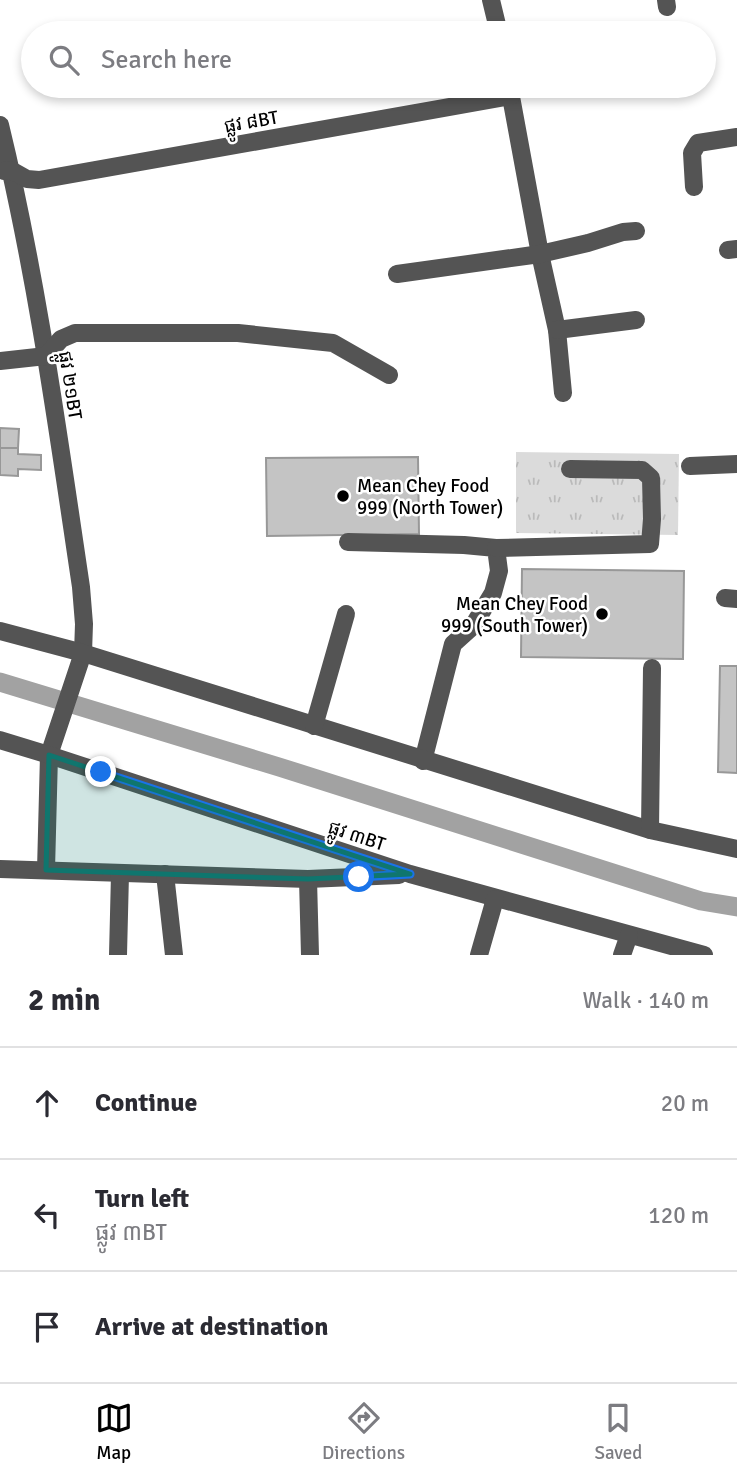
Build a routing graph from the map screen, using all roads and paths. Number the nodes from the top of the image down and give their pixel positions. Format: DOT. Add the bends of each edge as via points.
graph roads {
  1 [pos="491,0"];
  2 [pos="496,21"];
  3 [pos="473,98"];
  4 [pos="511,98"];
  5 [pos="0,125"];
  6 [pos="737,137"];
  7 [pos="5,171"];
  8 [pos="694,187"];
  9 [pos="636,231"];
  10 [pos="540,254"];
  11 [pos="397,274"];
  12 [pos="636,320"];
  13 [pos="557,330"];
  14 [pos="46,356"];
  15 [pos="0,361"];
  16 [pos="389,375"];
  17 [pos="563,393"];
  18 [pos="737,464"];
  19 [pos="690,466"];
  20 [pos="570,469"];
  21 [pos="348,542"];
  22 [pos="496,548"];
  23 [pos="346,614"];
  24 [pos="0,631"];
  25 [pos="81,661"];
  26 [pos="652,668"];
  27 [pos="314,726"];
  28 [pos="0,740"];
  29 [pos="52,748"];
  30 [pos="423,761"];
  31 [pos="650,830"];
  32 [pos="737,849"];
  33 [pos="0,869"];
  34 [pos="46,870"];
  35 [pos="120,874"];
  36 [pos="165,874"];
  37 [pos="410,874"];
  38 [pos="308,879"];
  39 [pos="495,898"];
  40 [pos="629,935"];
  41 [pos="118,955"];
  42 [pos="174,955"];
  43 [pos="310,955"];
  44 [pos="479,955"];
  45 [pos="622,955"];
  46 [pos="704,955"];
  1 -- 2 [label="street"];
  3 -- 7 [label="street, ផ្លូវ ៨BT" via="39,180"];
  4 -- 10 [label="street, ផ្លូវ ៨BT"];
  5 -- 7 [label="street, ផ្លូវ ២១BT"];
  6 -- 8 [label="street" via="698,143 692,153"];
  7 -- 14 [label="street, ផ្លូវ ២១BT"];
  9 -- 10 [label="street"];
  10 -- 11 [label="street"];
  10 -- 13 [label="street, ផ្លូវ ៨BT"];
  12 -- 13 [label="street"];
  13 -- 17 [label="street, ផ្លូវ ៨BT"];
  14 -- 15 [label="street"];
  14 -- 16 [label="street" via="61,339 75,333 238,333 333,343"];
  14 -- 25 [label="street, ផ្លូវ ២១BT" via="81,587"];
  18 -- 19 [label="street"];
  20 -- 22 [label="street" via="642,470 651,478 650,544"];
  21 -- 22 [label="street"];
  22 -- 30 [label="street" via="499,571 494,593 473,626 453,644"];
  23 -- 27 [label="street"];
  24 -- 25 [label="street"];
  25 -- 27 [label="street"];
  25 -- 29 [label="street, ផ្លូវ ២១BT"];
  26 -- 31 [label="street"];
  27 -- 30 [label="street"];
  28 -- 29 [label="street, ផ្លូវ ៣BT"];
  29 -- 34 [label="street, ផ្លូវ ២១BT"];
  29 -- 37 [label="street, ផ្លូវ ៣BT"];
  30 -- 31 [label="street"];
  31 -- 32 [label="street"];
  33 -- 34 [label="street"];
  34 -- 35 [label="street"];
  35 -- 36 [label="street"];
  35 -- 41 [label="street"];
  36 -- 38 [label="street"];
  36 -- 42 [label="street"];
  37 -- 38 [label="street"];
  37 -- 39 [label="street, ផ្លូវ ៣BT"];
  38 -- 43 [label="street"];
  39 -- 40 [label="street, ផ្លូវ ៣BT"];
  39 -- 44 [label="street"];
  40 -- 45 [label="street"];
  40 -- 46 [label="street, ផ្លូវ ៣BT"];
}
